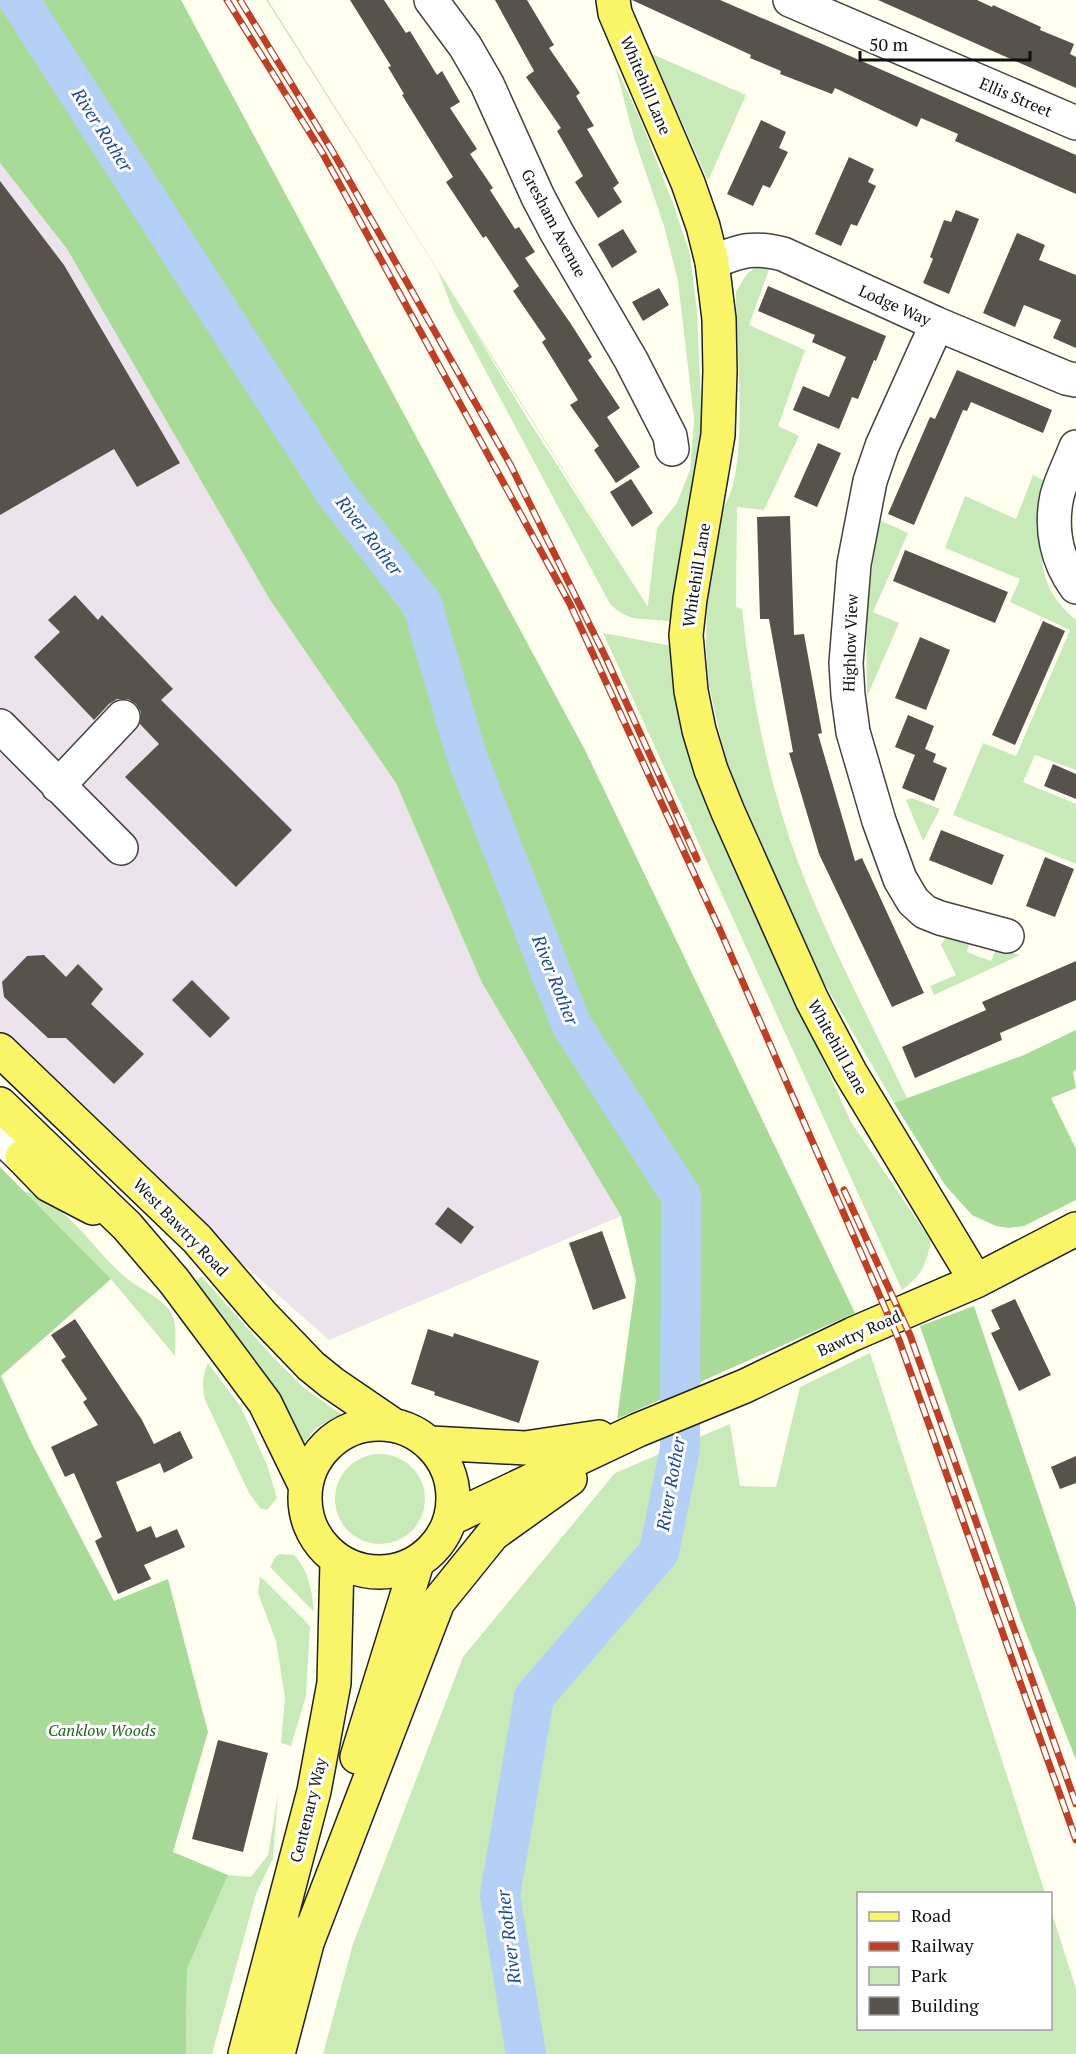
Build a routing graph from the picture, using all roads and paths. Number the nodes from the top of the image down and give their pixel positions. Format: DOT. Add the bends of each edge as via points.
graph roads {
  1 [pos="431,0"];
  2 [pos="613,0"];
  3 [pos="790,0"];
  4 [pos="1076,123"];
  5 [pos="712,262"];
  6 [pos="937,324"];
  7 [pos="1076,380"];
  8 [pos="1076,447"];
  9 [pos="672,449"];
  10 [pos="1076,587"];
  11 [pos="123,717"];
  12 [pos="0,726"];
  13 [pos="58,786"];
  14 [pos="121,848"];
  15 [pos="1008,936"];
  16 [pos="0,1050"];
  17 [pos="0,1104"];
  18 [pos="11,1147"];
  19 [pos="127,1226"];
  20 [pos="1076,1229"];
  21 [pos="976,1281"];
  22 [pos="392,1424"];
  23 [pos="646,1427"];
  24 [pos="431,1443"];
  25 [pos="305,1485"];
  26 [pos="452,1518"];
  27 [pos="338,1561"];
  28 [pos="417,1563"];
  29 [pos="305,1948"];
  30 [pos="245,2054"];
  31 [pos="278,2054"];
  1 -- 9 [label="street, Gresham Avenue" via="487,84 538,198 631,360 670,436"];
  2 -- 5 [label="main road, Whitehill Lane" via="704,225"];
  3 -- 4 [label="street, Ellis Street"];
  5 -- 6 [label="street, Lodge Way" via="743,250 765,249"];
  5 -- 21 [label="main road, Whitehill Lane" via="719,319 718,435 686,635 699,730 728,812 812,1000 850,1072"];
  6 -- 7 [label="street, Lodge Way"];
  6 -- 15 [label="street, Highlow View" via="882,446 862,514 846,663 848,695 853,732 879,821 900,879 913,901 940,918"];
  8 -- 10 [label="street" via="1058,496 1055,525 1063,567"];
  11 -- 13 [label="street"];
  12 -- 13 [label="street"];
  13 -- 14 [label="street"];
  16 -- 22 [label="main road, West Bawtry Road" via="197,1239 262,1316 311,1366"];
  17 -- 19 [label="main road"];
  18 -- 19 [label="main road" via="50,1185"];
  19 -- 25 [label="main road" via="198,1311 265,1403"];
  20 -- 21 [label="main road, Bawtry Road"];
  21 -- 23 [label="main road, Bawtry Road"];
  22 -- 24 [label="main road"];
  22 -- 25 [label="main road" via="355,1427 332,1439 314,1460"];
  23 -- 24 [label="main road, Bawtry Road" via="525,1448"];
  23 -- 26 [label="main road, Bawtry Road"];
  23 -- 29 [label="main road" via="493,1534 438,1602"];
  24 -- 26 [label="main road" via="447,1465 453,1483"];
  25 -- 27 [label="main road" via="309,1525 318,1543"];
  26 -- 28 [label="main road" via="440,1542"];
  27 -- 28 [label="main road" via="377,1573"];
  27 -- 30 [label="main road, Centenary Way" via="334,1683 322,1753"];
  28 -- 29 [label="main road" via="345,1796"];
  29 -- 31 [label="main road"];
}
